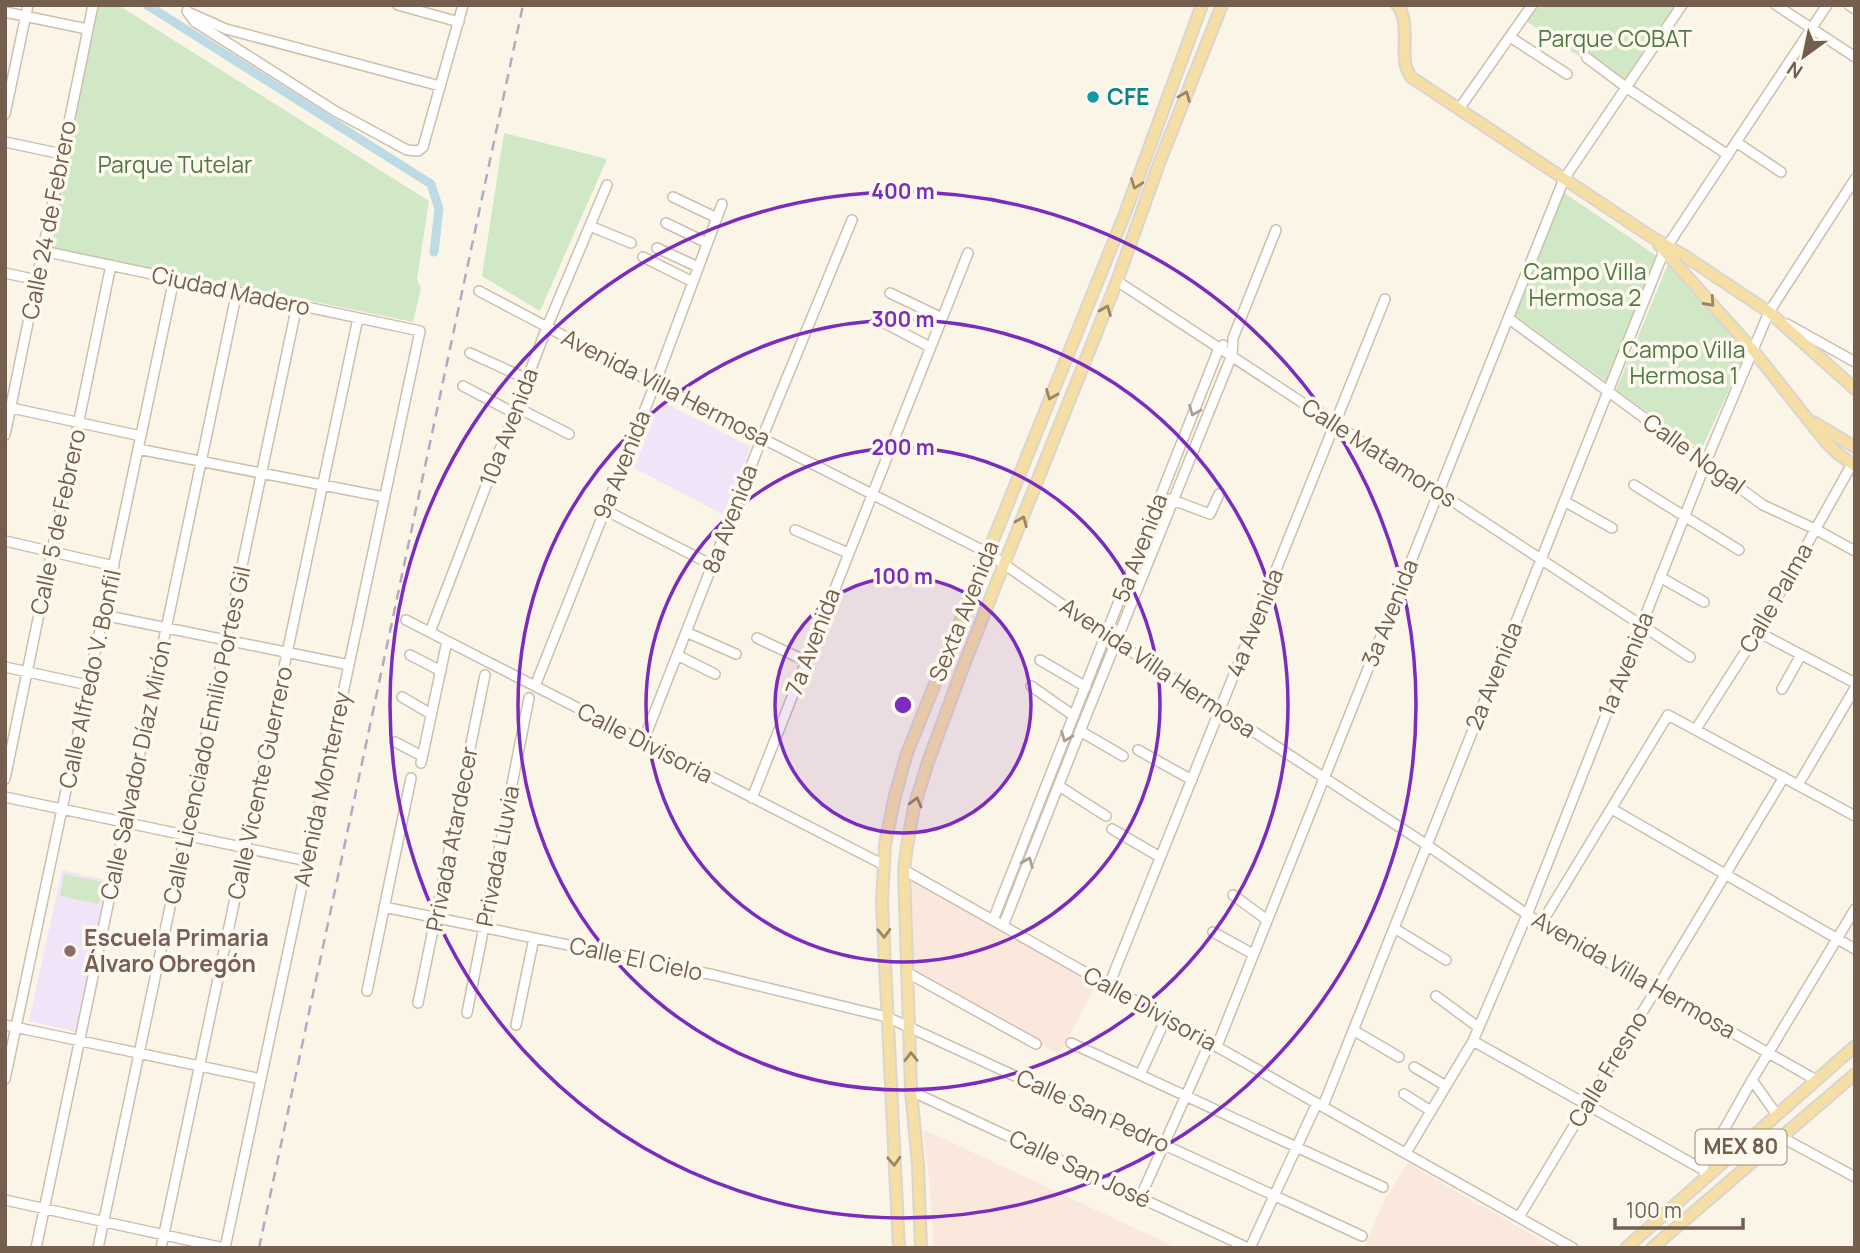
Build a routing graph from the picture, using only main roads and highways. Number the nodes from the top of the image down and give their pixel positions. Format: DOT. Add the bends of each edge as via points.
graph roads {
  1 [pos="1202,5"];
  2 [pos="1222,5"];
  3 [pos="1397,5"];
  4 [pos="1666,248"];
  5 [pos="1855,389"];
  6 [pos="1807,419"];
  7 [pos="1855,447"];
  8 [pos="1854,465"];
  9 [pos="1855,1046"];
  10 [pos="1855,1074"];
  11 [pos="1816,1080"];
  12 [pos="1814,1109"];
  13 [pos="899,1248"];
  14 [pos="921,1248"];
  15 [pos="1626,1248"];
  16 [pos="1652,1248"];
  1 -- 13 [label="main road, Sexta Avenida, one-way" via="1124,216 907,753 895,796 887,833 883,903"];
  14 -- 2 [label="main road, Sexta Avenida, one-way" via="904,870 914,807 963,667"];
  3 -- 4 [label="main road" via="1411,77"];
  4 -- 5 [label="main road" via="1772,316"];
  4 -- 6 [label="main road, one-way"];
  6 -- 7 [label="main road"];
  6 -- 8 [label="main road"];
  9 -- 11 [label="main road, MEX 80"];
  10 -- 12 [label="main road, MEX 80"];
  11 -- 12 [label="main road" via="1819,1096"];
  11 -- 15 [label="main road, MEX 80" via="1705,1172"];
  12 -- 16 [label="main road, MEX 80"];
}
